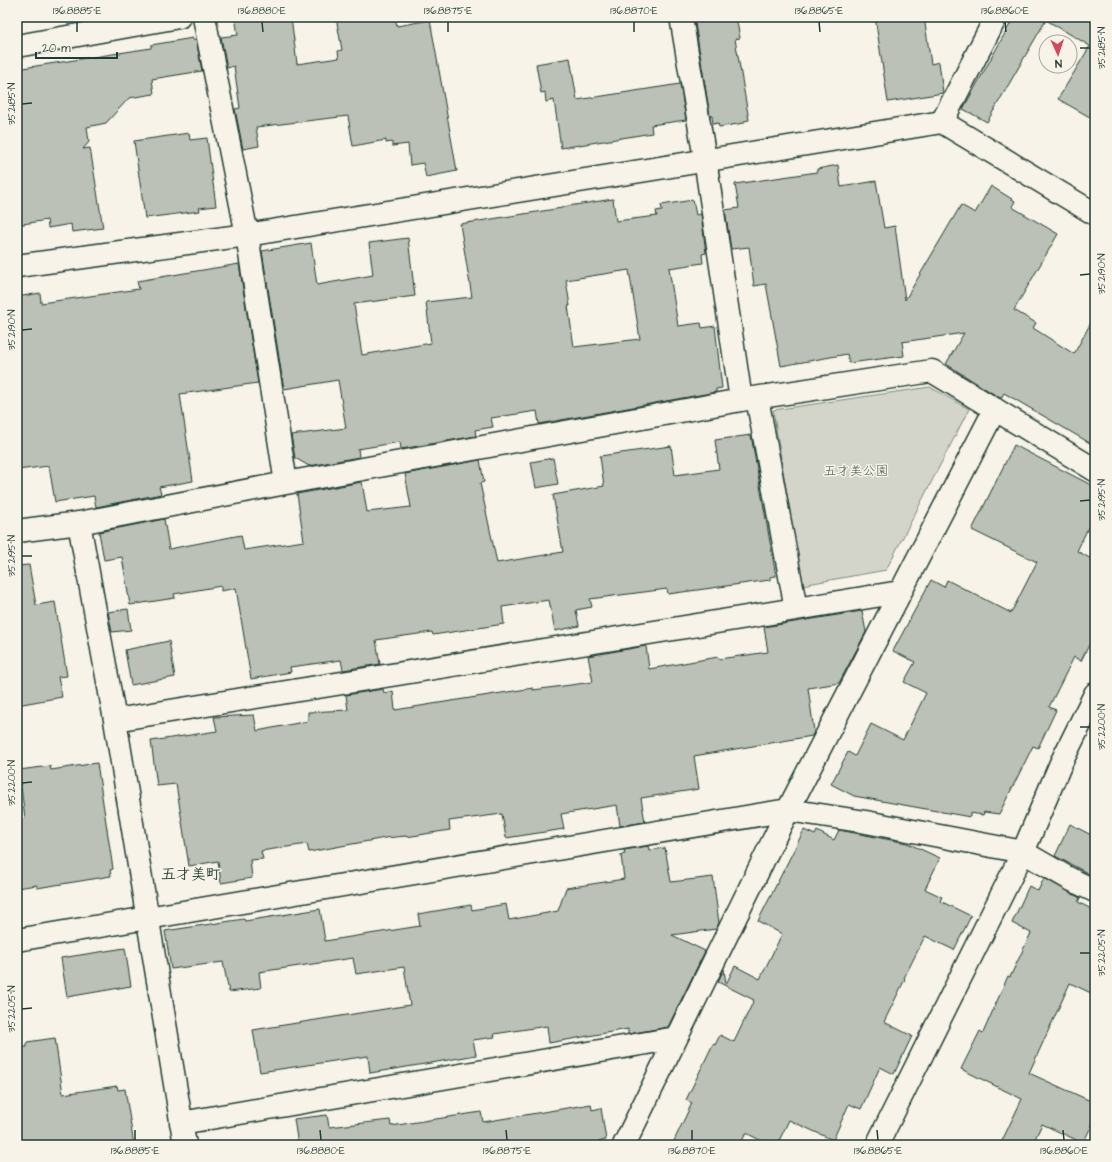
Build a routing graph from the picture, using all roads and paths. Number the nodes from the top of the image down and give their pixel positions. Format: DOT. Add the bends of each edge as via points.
graph roads {
  1 [pos="179,17"];
  2 [pos="204,17"];
  3 [pos="682,17"];
  4 [pos="996,17"];
  5 [pos="17,46"];
  6 [pos="942,122"];
  7 [pos="705,159"];
  8 [pos="1095,214"];
  9 [pos="247,235"];
  10 [pos="17,266"];
  11 [pos="749,399"];
  12 [pos="995,409"];
  13 [pos="1095,470"];
  14 [pos="286,483"];
  15 [pos="79,523"];
  16 [pos="17,531"];
  17 [pos="900,592"];
  18 [pos="796,609"];
  19 [pos="1095,694"];
  20 [pos="115,720"];
  21 [pos="788,810"];
  22 [pos="1022,852"];
  23 [pos="1095,891"];
  24 [pos="148,919"];
  25 [pos="17,940"];
  26 [pos="676,1038"];
  27 [pos="181,1123"];
  28 [pos="184,1145"];
  29 [pos="624,1145"];
  30 [pos="876,1145"];
  1 -- 5 [label="street"];
  2 -- 9 [label="street"];
  3 -- 7 [label="street"];
  4 -- 6 [label="street"];
  6 -- 7 [label="street"];
  6 -- 8 [label="street"];
  7 -- 9 [label="street"];
  7 -- 11 [label="street"];
  9 -- 10 [label="street"];
  9 -- 14 [label="street"];
  11 -- 12 [label="street" via="932,370"];
  11 -- 14 [label="street"];
  11 -- 18 [label="street"];
  12 -- 13 [label="street"];
  12 -- 17 [label="street"];
  14 -- 15 [label="street"];
  15 -- 16 [label="street"];
  15 -- 20 [label="street"];
  17 -- 18 [label="street"];
  17 -- 21 [label="street"];
  18 -- 20 [label="street"];
  19 -- 22 [label="street"];
  20 -- 24 [label="street"];
  21 -- 22 [label="street"];
  21 -- 24 [label="street"];
  21 -- 26 [label="street"];
  22 -- 23 [label="street"];
  22 -- 30 [label="street"];
  24 -- 25 [label="street"];
  24 -- 27 [label="street"];
  26 -- 27 [label="street"];
  26 -- 29 [label="street"];
  27 -- 28 [label="street"];
}
